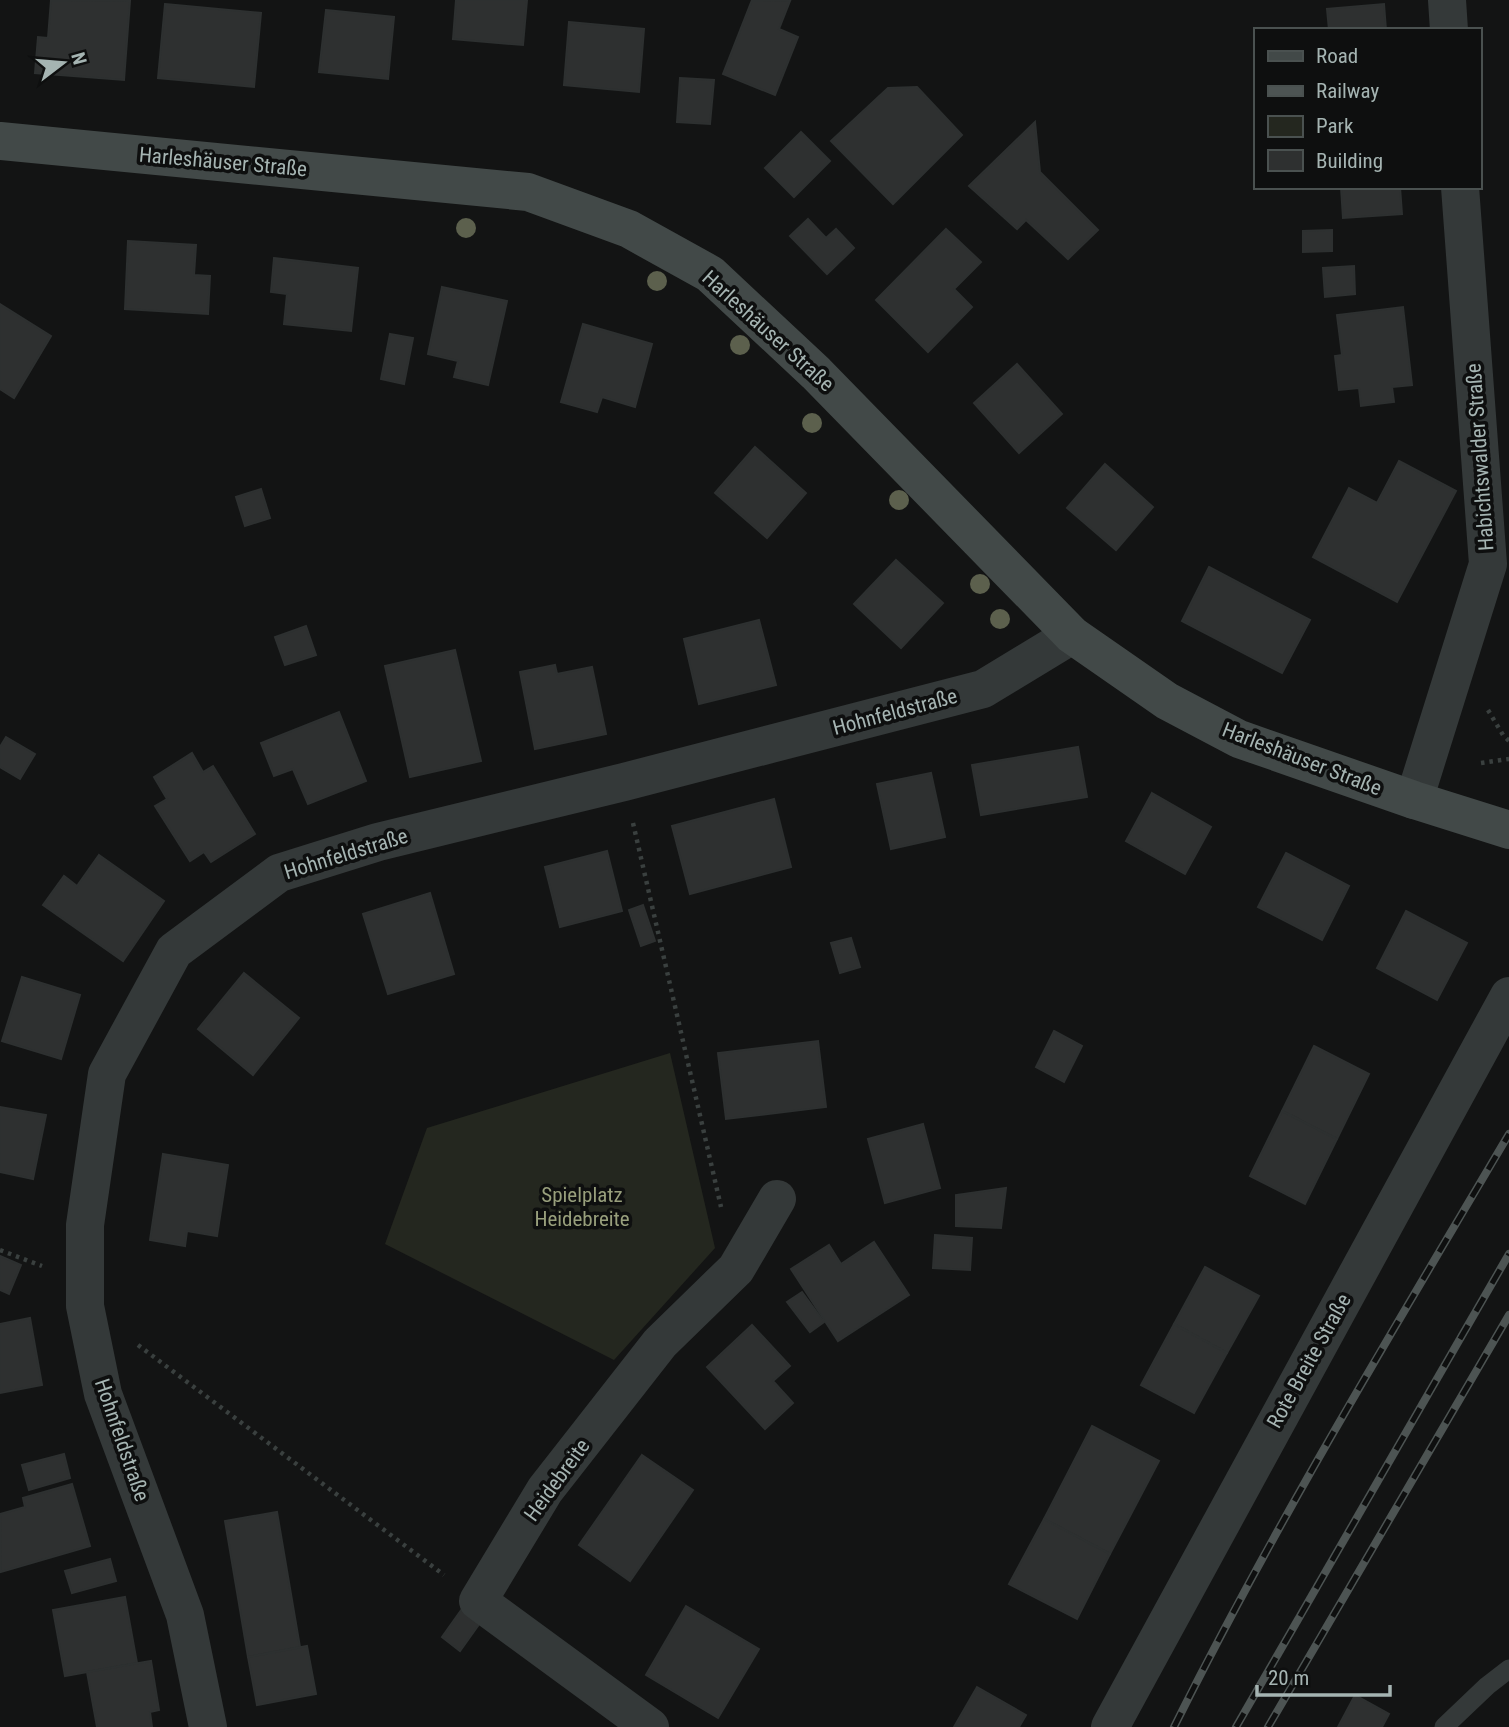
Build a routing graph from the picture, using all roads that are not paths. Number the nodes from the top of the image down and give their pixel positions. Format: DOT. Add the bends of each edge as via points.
graph roads {
  1 [pos="1447,0"];
  2 [pos="1449,28"];
  3 [pos="0,141"];
  4 [pos="1460,189"];
  5 [pos="1072,635"];
  6 [pos="1413,800"];
  7 [pos="1509,830"];
  8 [pos="1509,996"];
  9 [pos="777,1199"];
  10 [pos="1509,1669"];
  11 [pos="208,1727"];
  12 [pos="650,1727"];
  13 [pos="1110,1727"];
  14 [pos="1444,1727"];
  1 -- 2 [label="street"];
  3 -- 5 [label="main road, Harleshäuser Straße" via="528,192 629,229 710,274 816,373"];
  4 -- 6 [label="street, Habichtswalder Straße" via="1488,564"];
  5 -- 6 [label="main road, Harleshäuser Straße" via="1167,701 1239,739"];
  5 -- 11 [label="street, Hohnfeldstraße" via="983,689 378,842 279,873 174,951 107,1074 85,1225 85,1306 103,1394 185,1615"];
  6 -- 7 [label="main road, Harleshäuser Straße"];
  8 -- 13 [label="street, Rote Breite Straße"];
  9 -- 12 [label="street, Heidebreite" via="736,1269 660,1343 545,1490 478,1601"];
  10 -- 14 [label="lane"];
}
